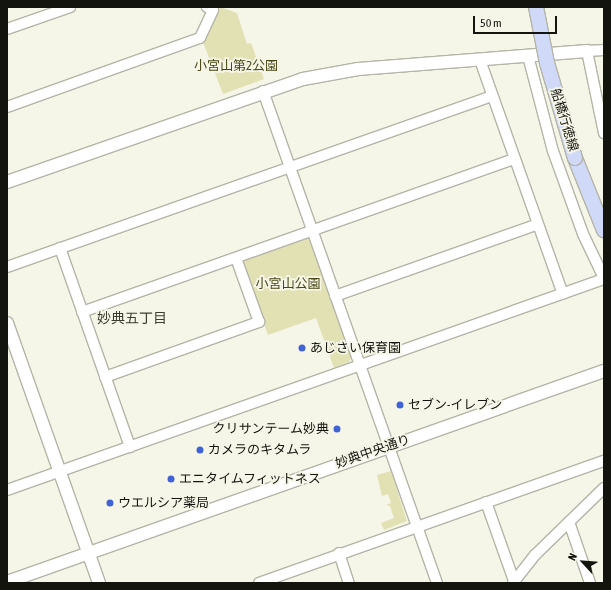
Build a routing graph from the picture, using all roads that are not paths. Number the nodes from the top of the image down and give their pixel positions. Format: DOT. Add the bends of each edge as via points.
graph roads {
  1 [pos="70,7"];
  2 [pos="207,7"];
  3 [pos="536,7"];
  4 [pos="7,29"];
  5 [pos="604,50"];
  6 [pos="588,51"];
  7 [pos="528,56"];
  8 [pos="480,60"];
  9 [pos="263,91"];
  10 [pos="492,96"];
  11 [pos="7,107"];
  12 [pos="604,133"];
  13 [pos="515,159"];
  14 [pos="290,166"];
  15 [pos="7,182"];
  16 [pos="538,224"];
  17 [pos="604,230"];
  18 [pos="312,231"];
  19 [pos="60,248"];
  20 [pos="236,258"];
  21 [pos="7,267"];
  22 [pos="604,279"];
  23 [pos="563,294"];
  24 [pos="335,296"];
  25 [pos="82,312"];
  26 [pos="7,323"];
  27 [pos="360,365"];
  28 [pos="604,370"];
  29 [pos="105,377"];
  30 [pos="130,447"];
  31 [pos="389,447"];
  32 [pos="604,461"];
  33 [pos="59,472"];
  34 [pos="604,488"];
  35 [pos="7,490"];
  36 [pos="486,502"];
  37 [pos="569,522"];
  38 [pos="418,526"];
  39 [pos="88,553"];
  40 [pos="339,553"];
  41 [pos="7,582"];
  42 [pos="264,582"];
  43 [pos="514,582"];
  44 [pos="99,583"];
  45 [pos="350,583"];
  46 [pos="437,583"];
  47 [pos="590,583"];
  1 -- 4 [label="street"];
  2 -- 11 [label="street" via="213,10 200,38"];
  3 -- 17 [label="main road, 船橋行徳線, bridge" via="547,63 575,158"];
  5 -- 6 [label="street"];
  6 -- 7 [label="street"];
  6 -- 12 [label="street"];
  7 -- 8 [label="street"];
  7 -- 22 [label="street" via="553,151 581,227"];
  8 -- 9 [label="street" via="358,69 303,79"];
  8 -- 10 [label="street"];
  9 -- 14 [label="street"];
  9 -- 15 [label="street"];
  10 -- 13 [label="street"];
  10 -- 14 [label="street"];
  13 -- 16 [label="street"];
  13 -- 18 [label="street"];
  14 -- 18 [label="street"];
  14 -- 19 [label="street"];
  16 -- 23 [label="street"];
  16 -- 24 [label="street"];
  18 -- 20 [label="street"];
  18 -- 24 [label="street"];
  19 -- 21 [label="street"];
  19 -- 25 [label="street"];
  20 -- 25 [label="street"];
  20 -- 29 [label="street" via="259,322"];
  22 -- 23 [label="street"];
  23 -- 27 [label="street"];
  24 -- 27 [label="street"];
  25 -- 29 [label="street"];
  26 -- 33 [label="street"];
  27 -- 30 [label="street"];
  27 -- 31 [label="street"];
  28 -- 31 [label="street, 妙典中央通り"];
  29 -- 30 [label="street"];
  30 -- 33 [label="street"];
  31 -- 38 [label="street"];
  31 -- 39 [label="street, 妙典中央通り"];
  32 -- 36 [label="street"];
  33 -- 35 [label="street"];
  33 -- 39 [label="street"];
  34 -- 37 [label="street"];
  36 -- 38 [label="street"];
  36 -- 43 [label="street"];
  37 -- 43 [label="street" via="535,555"];
  37 -- 47 [label="street"];
  38 -- 40 [label="street"];
  38 -- 46 [label="street"];
  39 -- 41 [label="street, 妙典中央通り"];
  39 -- 44 [label="street"];
  40 -- 42 [label="street"];
  40 -- 45 [label="street"];
}
